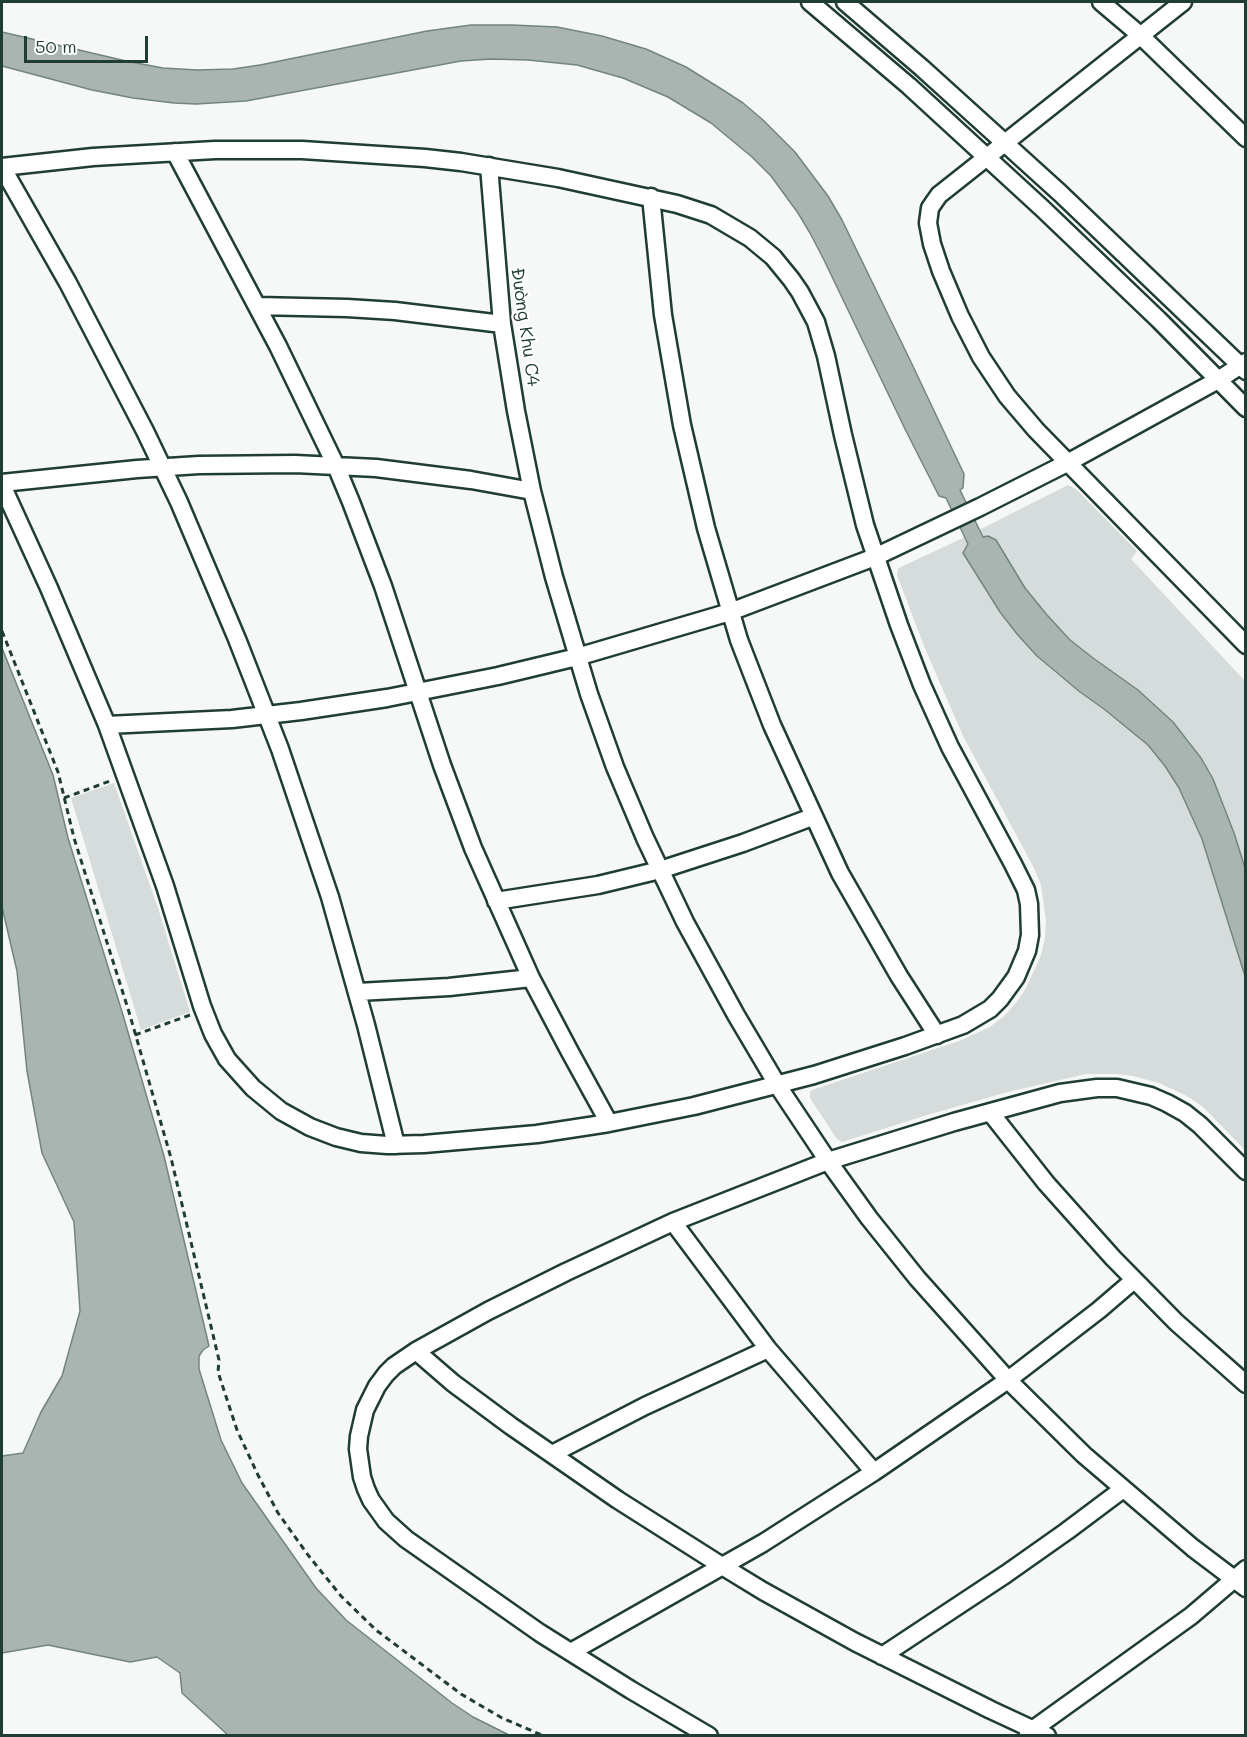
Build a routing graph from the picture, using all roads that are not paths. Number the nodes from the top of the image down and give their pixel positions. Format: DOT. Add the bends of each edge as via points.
graph roads {
  1 [pos="810,2"];
  2 [pos="845,2"];
  3 [pos="1101,2"];
  4 [pos="1183,2"];
  5 [pos="1140,35"];
  6 [pos="1245,138"];
  7 [pos="1006,143"];
  8 [pos="175,152"];
  9 [pos="987,158"];
  10 [pos="489,166"];
  11 [pos="2,167"];
  12 [pos="651,197"];
  13 [pos="257,306"];
  14 [pos="502,324"];
  15 [pos="1244,366"];
  16 [pos="1218,380"];
  17 [pos="1245,408"];
  18 [pos="1069,462"];
  19 [pos="336,466"];
  20 [pos="162,467"];
  21 [pos="2,484"];
  22 [pos="532,491"];
  23 [pos="875,557"];
  24 [pos="730,612"];
  25 [pos="1245,645"];
  26 [pos="577,657"];
  27 [pos="419,692"];
  28 [pos="267,715"];
  29 [pos="106,725"];
  30 [pos="812,817"];
  31 [pos="660,870"];
  32 [pos="496,901"];
  33 [pos="531,978"];
  34 [pos="358,992"];
  35 [pos="937,1035"];
  36 [pos="778,1086"];
  37 [pos="990,1112"];
  38 [pos="609,1123"];
  39 [pos="396,1145"];
  40 [pos="828,1161"];
  41 [pos="1245,1172"];
  42 [pos="673,1222"];
  43 [pos="1134,1280"];
  44 [pos="768,1349"];
  45 [pos="416,1351"];
  46 [pos="1008,1380"];
  47 [pos="1245,1384"];
  48 [pos="552,1454"];
  49 [pos="874,1472"];
  50 [pos="1123,1489"];
  51 [pos="722,1566"];
  52 [pos="1242,1579"];
  53 [pos="571,1652"];
  54 [pos="882,1656"];
  55 [pos="1035,1734"];
  56 [pos="709,1736"];
  1 -- 9 [label="street"];
  2 -- 7 [label="street"];
  3 -- 5 [label="street"];
  4 -- 5 [label="street"];
  5 -- 6 [label="street"];
  5 -- 7 [label="street"];
  7 -- 9 [label="street"];
  7 -- 15 [label="street"];
  8 -- 10 [label="street" via="348,152"];
  8 -- 11 [label="street"];
  8 -- 13 [label="street"];
  9 -- 16 [label="street" via="1100,262"];
  9 -- 18 [label="street" via="932,203 928,215 932,244 946,286 990,370 1025,418"];
  10 -- 12 [label="street"];
  10 -- 14 [label="street, Đường Khu C4"];
  11 -- 20 [label="street" via="68,283"];
  12 -- 23 [label="street" via="711,215 750,238 773,257 800,292 822,338 854,485"];
  12 -- 24 [label="street" via="663,315 682,425"];
  13 -- 14 [label="street" via="395,311"];
  13 -- 19 [label="street"];
  14 -- 22 [label="street, Đường Khu C4"];
  15 -- 16 [label="street"];
  16 -- 17 [label="street"];
  16 -- 18 [label="street"];
  18 -- 23 [label="street"];
  18 -- 25 [label="street"];
  19 -- 20 [label="street"];
  19 -- 22 [label="street" via="433,475"];
  19 -- 27 [label="street"];
  20 -- 21 [label="street"];
  20 -- 28 [label="street"];
  21 -- 29 [label="street"];
  22 -- 26 [label="street, Đường Khu C4"];
  23 -- 24 [label="street"];
  23 -- 35 [label="street" via="936,718 1020,877 1029,904 1030,935 1016,977 990,1009"];
  24 -- 26 [label="street"];
  24 -- 30 [label="street" via="768,717"];
  26 -- 27 [label="street"];
  26 -- 31 [label="street, Đường Khu C4" via="615,767"];
  27 -- 28 [label="street"];
  27 -- 32 [label="street" via="458,809"];
  28 -- 29 [label="street"];
  28 -- 34 [label="street" via="315,851"];
  29 -- 39 [label="street" via="165,886 202,1006 227,1059 262,1097 303,1124 344,1139"];
  30 -- 31 [label="street"];
  30 -- 35 [label="street" via="877,939"];
  31 -- 32 [label="street" via="598,885"];
  31 -- 36 [label="street, Đường Khu C4" via="713,974"];
  32 -- 33 [label="street"];
  33 -- 34 [label="street"];
  33 -- 38 [label="street"];
  34 -- 39 [label="street"];
  35 -- 36 [label="street"];
  36 -- 38 [label="street"];
  36 -- 40 [label="street, Đường Khu C4"];
  37 -- 40 [label="street"];
  37 -- 41 [label="street" via="1080,1090 1134,1091 1185,1113"];
  37 -- 43 [label="street"];
  38 -- 39 [label="street" via="526,1135"];
  40 -- 42 [label="street"];
  40 -- 46 [label="street, Đường Khu C4" via="917,1278"];
  42 -- 44 [label="street"];
  42 -- 45 [label="street" via="498,1306"];
  43 -- 46 [label="street"];
  43 -- 47 [label="street"];
  44 -- 48 [label="street"];
  44 -- 49 [label="street"];
  45 -- 48 [label="street" via="453,1383"];
  45 -- 53 [label="street" via="386,1374 364,1410 358,1449 362,1477 371,1500 406,1539"];
  46 -- 49 [label="street"];
  46 -- 50 [label="street, Đường Khu C4"];
  48 -- 51 [label="street"];
  49 -- 51 [label="street"];
  50 -- 52 [label="street, Đường Khu C4" via="1192,1548"];
  50 -- 54 [label="street" via="1067,1532"];
  51 -- 53 [label="street"];
  51 -- 54 [label="street"];
  52 -- 55 [label="street"];
  53 -- 56 [label="street"];
  54 -- 55 [label="street"];
}
